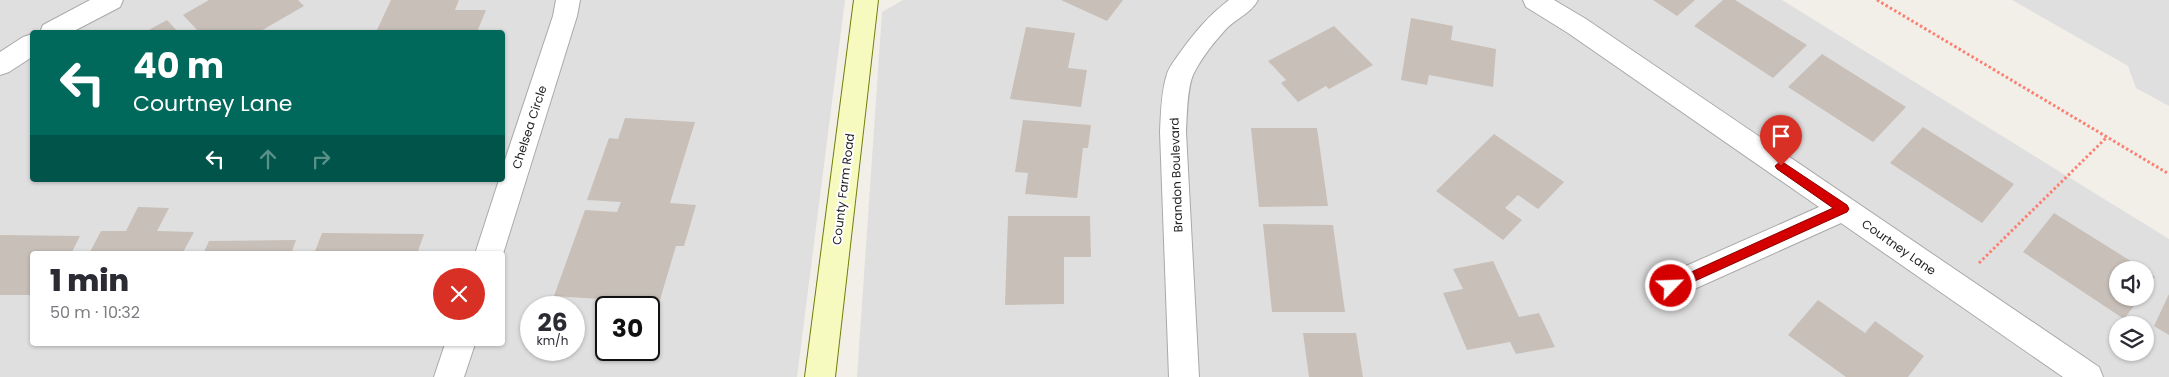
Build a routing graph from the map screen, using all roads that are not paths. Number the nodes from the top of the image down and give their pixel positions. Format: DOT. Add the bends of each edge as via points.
graph roads {
  1 [pos="111,0"];
  2 [pos="568,0"];
  3 [pos="866,0"];
  4 [pos="1246,0"];
  5 [pos="1535,0"];
  6 [pos="56,30"];
  7 [pos="30,45"];
  8 [pos="0,65"];
  9 [pos="1843,209"];
  10 [pos="489,251"];
  11 [pos="1671,286"];
  12 [pos="459,346"];
  13 [pos="449,377"];
  14 [pos="820,377"];
  15 [pos="1184,377"];
  16 [pos="2088,377"];
  1 -- 6 [label="street"];
  2 -- 10 [label="street, Chelsea Circle"];
  3 -- 14 [label="main road, County Farm Road"];
  4 -- 15 [label="street, Brandon Boulevard" via="1219,21 1180,74 1173,132"];
  5 -- 9 [label="street, Courtney Lane"];
  7 -- 8 [label="street"];
  9 -- 11 [label="street"];
  9 -- 16 [label="street, Courtney Lane"];
  12 -- 13 [label="street"];
}
